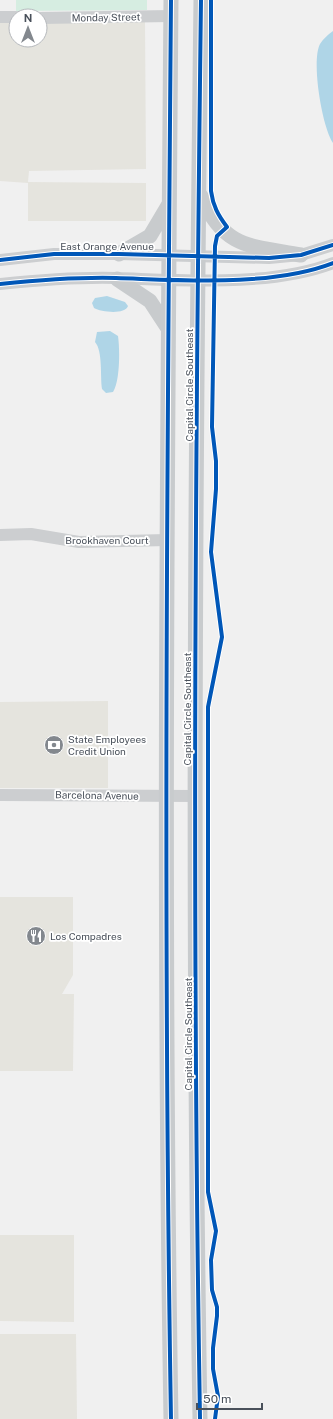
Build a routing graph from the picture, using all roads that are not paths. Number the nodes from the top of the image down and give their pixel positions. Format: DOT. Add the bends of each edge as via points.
graph roads {
  1 [pos="172,0"];
  2 [pos="201,0"];
  3 [pos="171,16"];
  4 [pos="48,18"];
  5 [pos="199,192"];
  6 [pos="170,204"];
  7 [pos="333,245"];
  8 [pos="119,254"];
  9 [pos="169,255"];
  10 [pos="301,255"];
  11 [pos="197,256"];
  12 [pos="0,260"];
  13 [pos="333,264"];
  14 [pos="118,279"];
  15 [pos="168,280"];
  16 [pos="198,280"];
  17 [pos="0,284"];
  18 [pos="167,327"];
  19 [pos="0,535"];
  20 [pos="167,540"];
  21 [pos="0,795"];
  22 [pos="166,796"];
  23 [pos="195,796"];
  24 [pos="171,1418"];
  25 [pos="200,1419"];
  1 -- 3 [label="main road, Capital Circle Southeast"];
  2 -- 5 [label="main road, Capital Circle Southeast"];
  3 -- 4 [label="street, Monday Street"];
  3 -- 6 [label="main road, Capital Circle Southeast"];
  5 -- 10 [label="main road" via="208,214 226,234 252,246"];
  5 -- 11 [label="main road, Capital Circle Southeast"];
  6 -- 8 [label="main road" via="150,236"];
  6 -- 9 [label="main road, Capital Circle Southeast"];
  7 -- 10 [label="street, East Orange Avenue"];
  8 -- 9 [label="street, East Orange Avenue"];
  8 -- 12 [label="street, East Orange Avenue" via="54,254"];
  9 -- 11 [label="street, East Orange Avenue"];
  9 -- 15 [label="main road, Capital Circle Southeast"];
  10 -- 11 [label="street, East Orange Avenue" via="269,258"];
  11 -- 16 [label="main road, Capital Circle Southeast"];
  13 -- 16 [label="street" via="277,278"];
  14 -- 15 [label="street"];
  14 -- 17 [label="street" via="57,278"];
  14 -- 18 [label="main road" via="150,301"];
  15 -- 16 [label="street"];
  15 -- 18 [label="main road, Capital Circle Southeast"];
  16 -- 23 [label="main road, Capital Circle Southeast"];
  18 -- 20 [label="main road, Capital Circle Southeast"];
  19 -- 20 [label="street, Brookhaven Court" via="31,534 79,542"];
  20 -- 22 [label="main road, Capital Circle Southeast"];
  21 -- 22 [label="street, Barcelona Avenue"];
  22 -- 23 [label="street, Barcelona Avenue"];
  22 -- 24 [label="main road, Capital Circle Southeast"];
  23 -- 25 [label="main road, Capital Circle Southeast" via="196,1176"];
}
